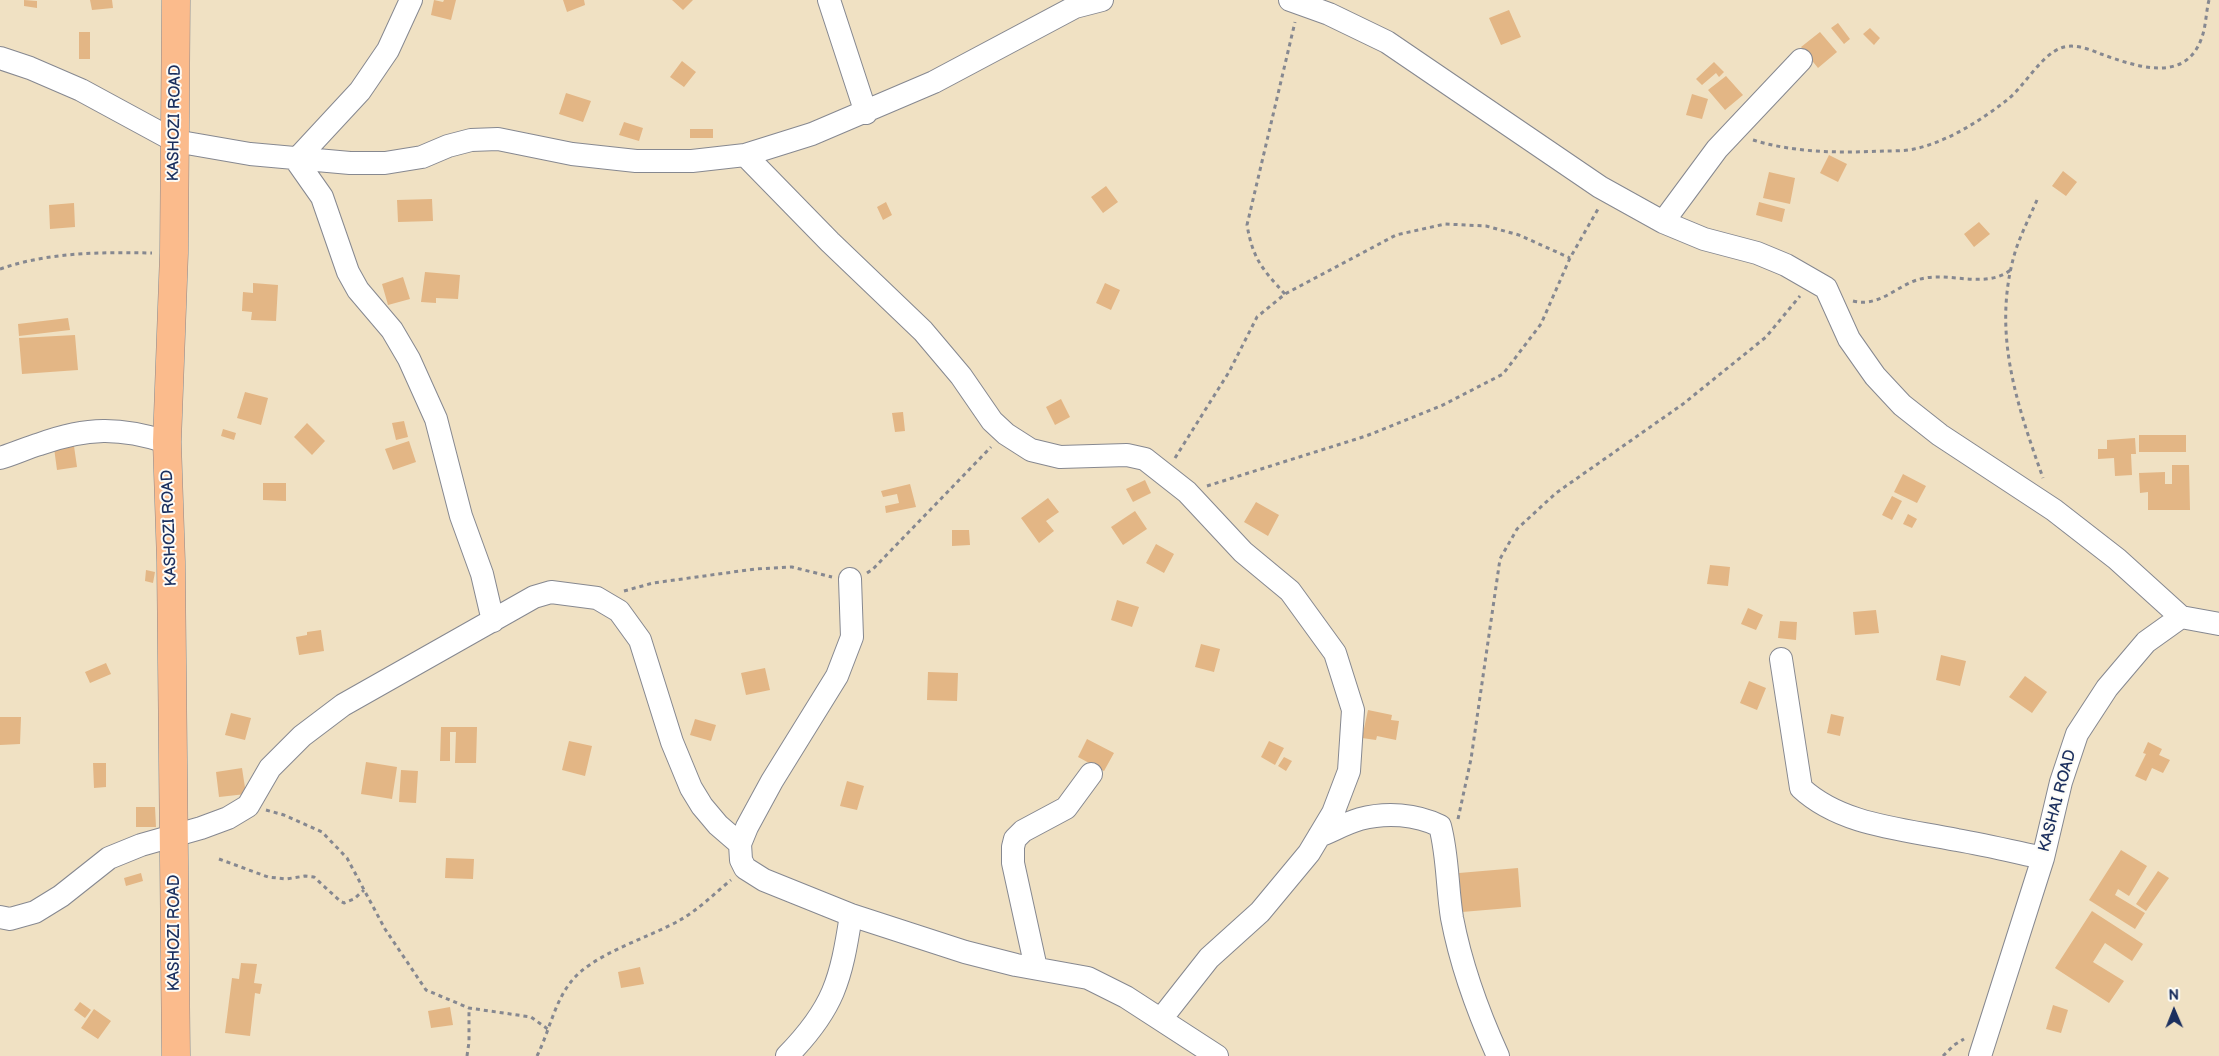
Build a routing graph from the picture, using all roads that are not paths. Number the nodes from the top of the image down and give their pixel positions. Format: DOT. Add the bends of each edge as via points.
graph roads {
  1 [pos="176,0"];
  2 [pos="411,0"];
  3 [pos="829,0"];
  4 [pos="1102,0"];
  5 [pos="1295,2"];
  6 [pos="0,58"];
  7 [pos="1801,60"];
  8 [pos="866,113"];
  9 [pos="175,141"];
  10 [pos="745,155"];
  11 [pos="296,160"];
  12 [pos="1663,222"];
  13 [pos="167,442"];
  14 [pos="0,458"];
  15 [pos="850,579"];
  16 [pos="2181,617"];
  17 [pos="493,621"];
  18 [pos="2219,624"];
  19 [pos="1781,659"];
  20 [pos="1091,774"];
  21 [pos="174,835"];
  22 [pos="1320,836"];
  23 [pos="740,844"];
  24 [pos="2043,858"];
  25 [pos="851,915"];
  26 [pos="4,920"];
  27 [pos="1036,968"];
  28 [pos="1161,1019"];
  29 [pos="176,1056"];
  30 [pos="786,1056"];
  31 [pos="1217,1056"];
  32 [pos="1498,1056"];
  33 [pos="1980,1056"];
  1 -- 9 [label="main road, KASHOZI ROAD"];
  2 -- 11 [label="street" via="388,50 360,91"];
  3 -- 8 [label="street"];
  4 -- 8 [label="street" via="1075,7 934,82"];
  5 -- 12 [label="street" via="1329,14 1387,42 1608,192"];
  6 -- 9 [label="street" via="81,90"];
  7 -- 12 [label="street" via="1700,170"];
  8 -- 10 [label="street"];
  9 -- 11 [label="street"];
  9 -- 13 [label="main road, KASHOZI ROAD"];
  10 -- 11 [label="street" via="692,161 636,161 572,154 498,140 471,140 422,157 385,163"];
  10 -- 22 [label="street" via="923,331 961,376 992,421 1006,434 1031,450 1060,457 1127,455 1145,459 1187,492 1244,552 1290,591 1335,653 1353,710 1349,771 1333,813"];
  11 -- 17 [label="street" via="322,197 348,272 358,290 392,330 436,419"];
  12 -- 16 [label="street" via="1704,239 1757,253 1826,288 1849,339 1875,376 1902,406 2054,510 2117,558"];
  13 -- 14 [label="street" via="120,430 81,433 40,443"];
  13 -- 21 [label="main road, KASHOZI ROAD"];
  15 -- 23 [label="street" via="852,637 837,676 772,781"];
  16 -- 18 [label="street"];
  16 -- 24 [label="street, KASHAI ROAD" via="2146,642 2107,688 2077,734 2061,782"];
  17 -- 21 [label="street" via="343,705 302,736 270,768 248,806 228,818"];
  17 -- 23 [label="street" via="534,597 551,592 597,598 619,611 640,640 672,742 691,788 718,825"];
  19 -- 24 [label="street" via="1801,788 1815,801 1861,820"];
  20 -- 27 [label="street" via="1066,808 1023,831 1015,839 1013,863"];
  21 -- 26 [label="street" via="109,858 36,912"];
  21 -- 29 [label="main road, KASHOZI ROAD"];
  22 -- 28 [label="street" via="1310,853 1260,912 1209,958"];
  22 -- 32 [label="street" via="1371,817 1412,815 1440,826 1459,948"];
  23 -- 25 [label="street" via="745,868 764,880"];
  24 -- 33 [label="street, KASHAI ROAD"];
  25 -- 27 [label="street" via="965,952"];
  25 -- 30 [label="street" via="837,986 806,1036"];
  27 -- 28 [label="street" via="1088,978"];
  28 -- 31 [label="street"];
}
